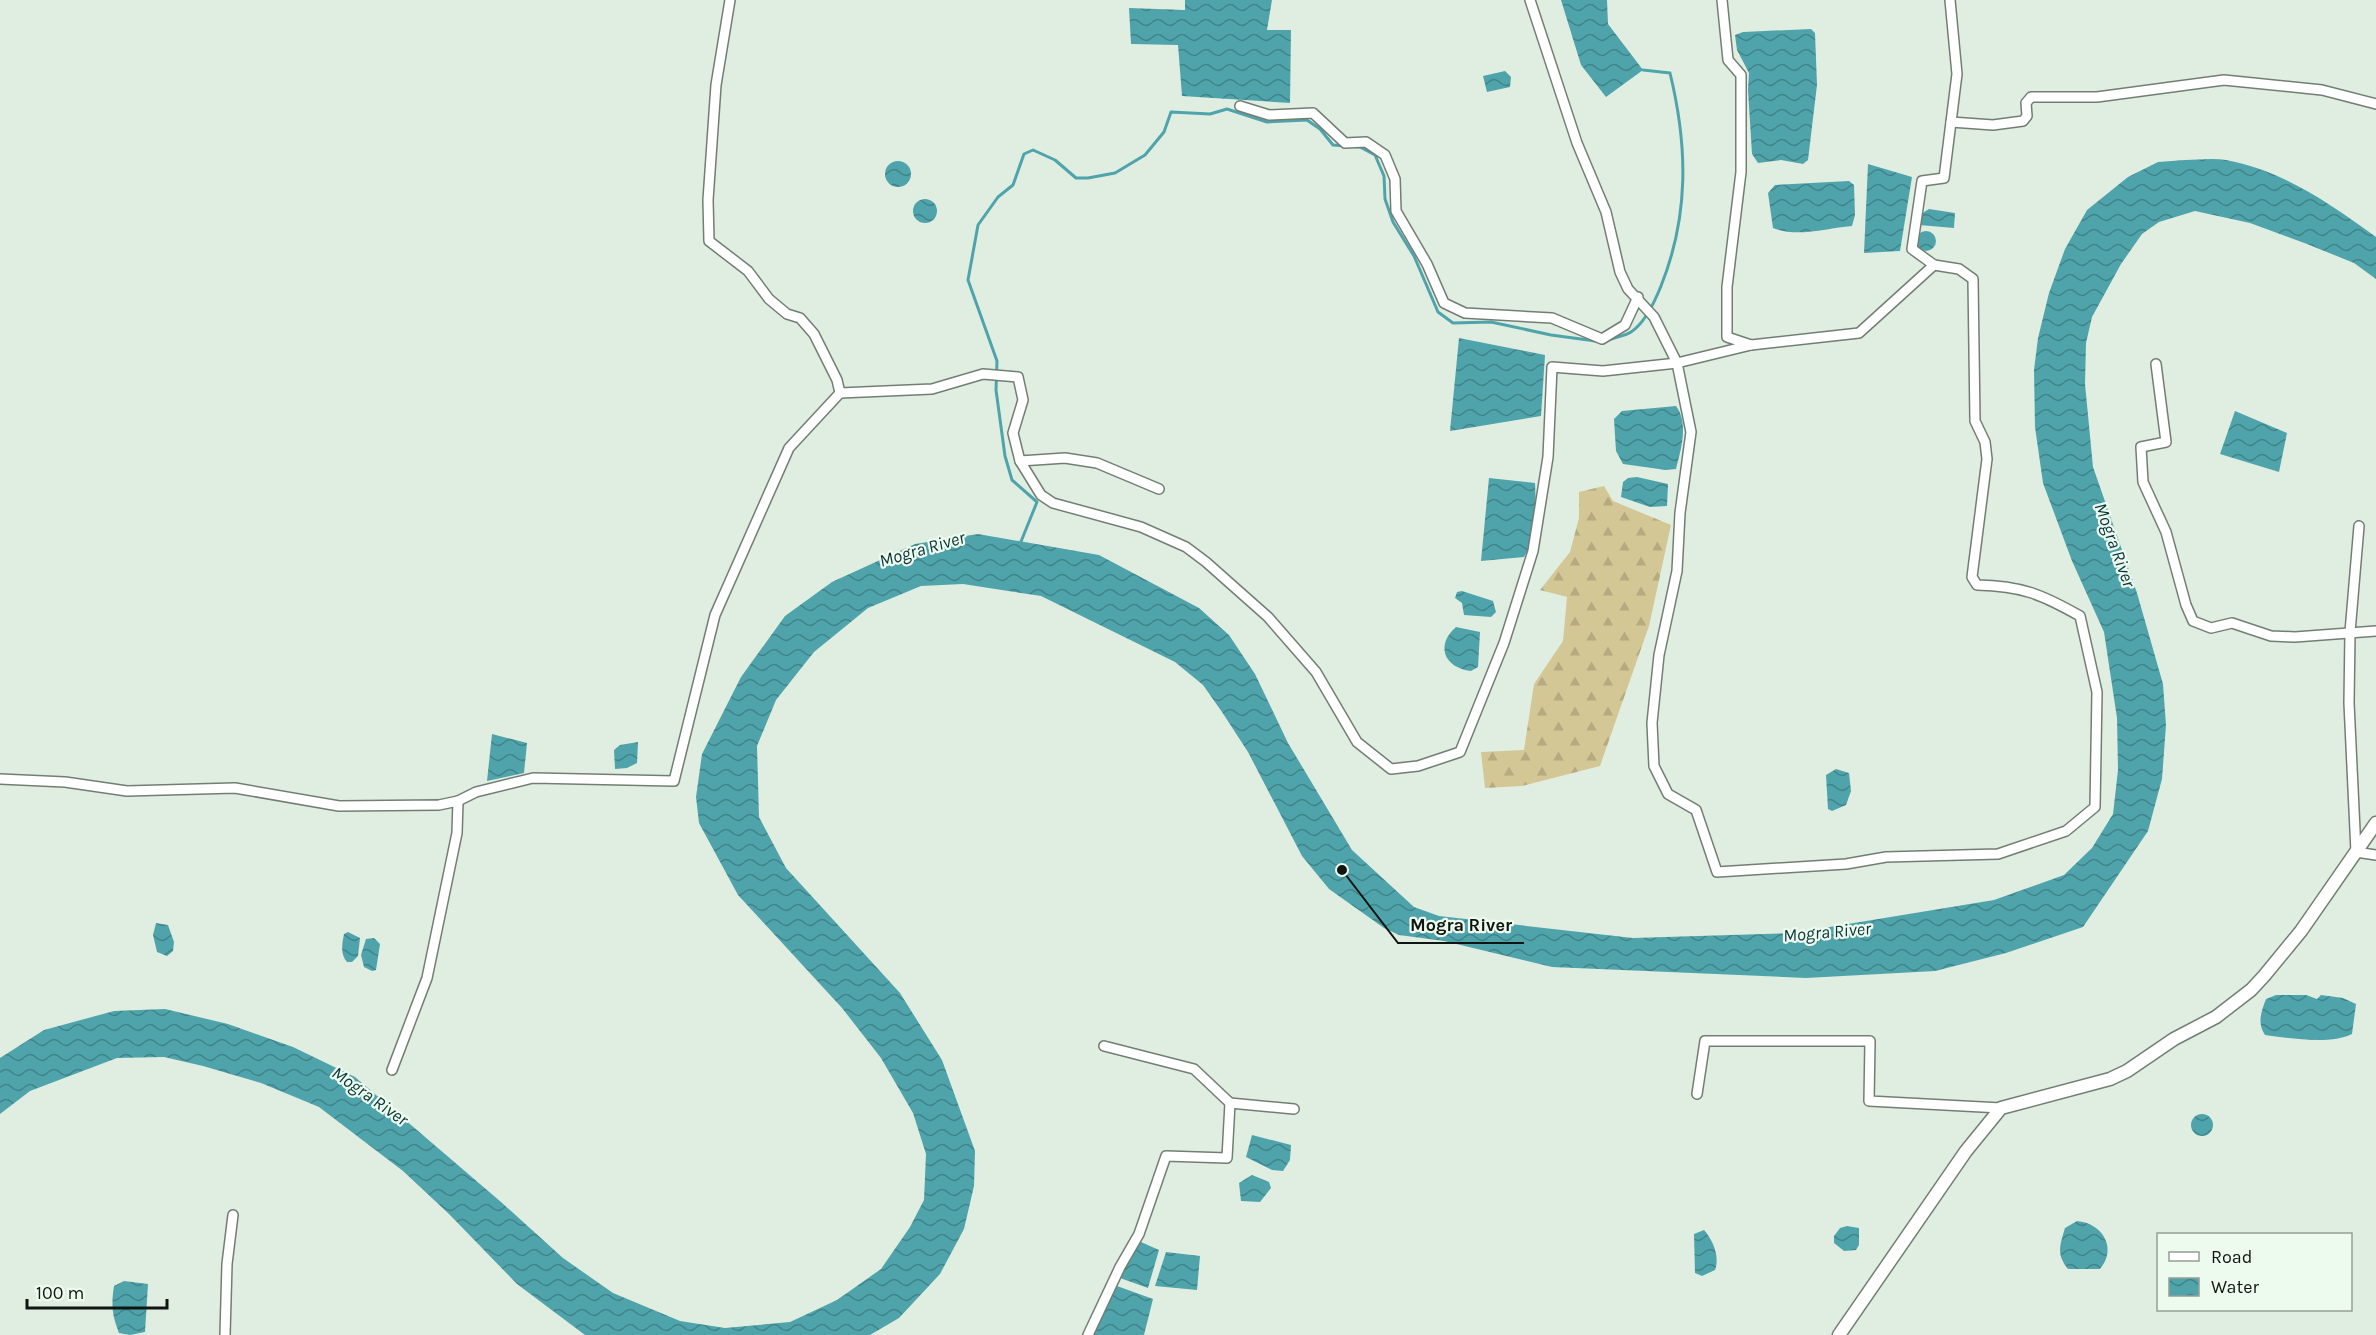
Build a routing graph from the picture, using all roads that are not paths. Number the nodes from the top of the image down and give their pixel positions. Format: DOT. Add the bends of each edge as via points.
graph roads {
  1 [pos="730,0"];
  2 [pos="1530,0"];
  3 [pos="1722,0"];
  4 [pos="1950,0"];
  5 [pos="2376,104"];
  6 [pos="1240,106"];
  7 [pos="1951,122"];
  8 [pos="1934,266"];
  9 [pos="1638,297"];
  10 [pos="1751,345"];
  11 [pos="1677,363"];
  12 [pos="2156,364"];
  13 [pos="840,393"];
  14 [pos="1020,461"];
  15 [pos="1159,489"];
  16 [pos="2359,526"];
  17 [pos="2376,631"];
  18 [pos="2350,632"];
  19 [pos="0,780"];
  20 [pos="458,801"];
  21 [pos="2376,823"];
  22 [pos="2356,852"];
  23 [pos="2376,855"];
  24 [pos="1104,1046"];
  25 [pos="392,1070"];
  26 [pos="1697,1094"];
  27 [pos="1230,1103"];
  28 [pos="2001,1108"];
  29 [pos="1294,1109"];
  30 [pos="233,1215"];
  31 [pos="225,1335"];
  32 [pos="1088,1335"];
  33 [pos="1839,1335"];
  1 -- 13 [label="street" via="716,84 708,200 710,241 748,271 769,299 787,314 800,318 814,334"];
  2 -- 9 [label="street" via="1577,143 1606,212 1620,273 1628,289"];
  3 -- 10 [label="street" via="1728,60 1741,75 1741,172 1727,287 1727,337"];
  4 -- 7 [label="street" via="1957,74"];
  5 -- 7 [label="street" via="2322,90 2224,80 2097,97 2031,97 2023,121 1992,125"];
  6 -- 9 [label="street" via="1269,115 1313,113 1345,143 1366,142 1385,155 1395,179 1396,211 1444,303 1454,308 1465,313 1552,318 1602,339 1625,325"];
  7 -- 8 [label="street" via="1944,178 1922,181 1916,212 1912,249"];
  8 -- 10 [label="street" via="1859,333"];
  8 -- 11 [label="street" via="1959,269 1973,279 1976,421 1987,459 1972,577 1977,585 2008,586 2041,594 2080,616 2097,692 2096,807 2066,831 1998,854 1886,857 1846,864 1717,872 1696,810 1668,794 1654,766 1652,723 1659,655 1677,571 1691,432"];
  9 -- 11 [label="street" via="1654,317"];
  10 -- 11 [label="street"];
  11 -- 14 [label="street" via="1603,371 1552,367 1541,512 1504,643 1460,752 1418,766 1391,769 1357,742 1316,672 1268,617 1206,562 1185,547 1141,527 1053,503 1041,495"];
  12 -- 18 [label="street" via="2166,442 2141,447 2143,482 2166,532 2193,621 2211,628 2232,623 2271,636"];
  13 -- 14 [label="street" via="932,389 983,374 1018,377 1023,400 1013,433"];
  13 -- 20 [label="street" via="789,448 715,615 674,781 533,778 476,792"];
  14 -- 15 [label="street" via="1065,458 1097,464"];
  16 -- 18 [label="street"];
  17 -- 18 [label="street"];
  18 -- 22 [label="street"];
  19 -- 20 [label="street" via="64,782 127,791 235,788 339,806 439,805"];
  20 -- 25 [label="street" via="457,833 427,978"];
  21 -- 22 [label="street"];
  22 -- 23 [label="street"];
  22 -- 28 [label="street" via="2264,976 2216,1017 2110,1079"];
  24 -- 27 [label="street" via="1194,1069"];
  26 -- 28 [label="street" via="1705,1041 1870,1041 1869,1101"];
  27 -- 29 [label="street"];
  27 -- 32 [label="street" via="1227,1158 1166,1156 1139,1234"];
  28 -- 33 [label="street" via="1973,1141"];
  30 -- 31 [label="street"];
}
